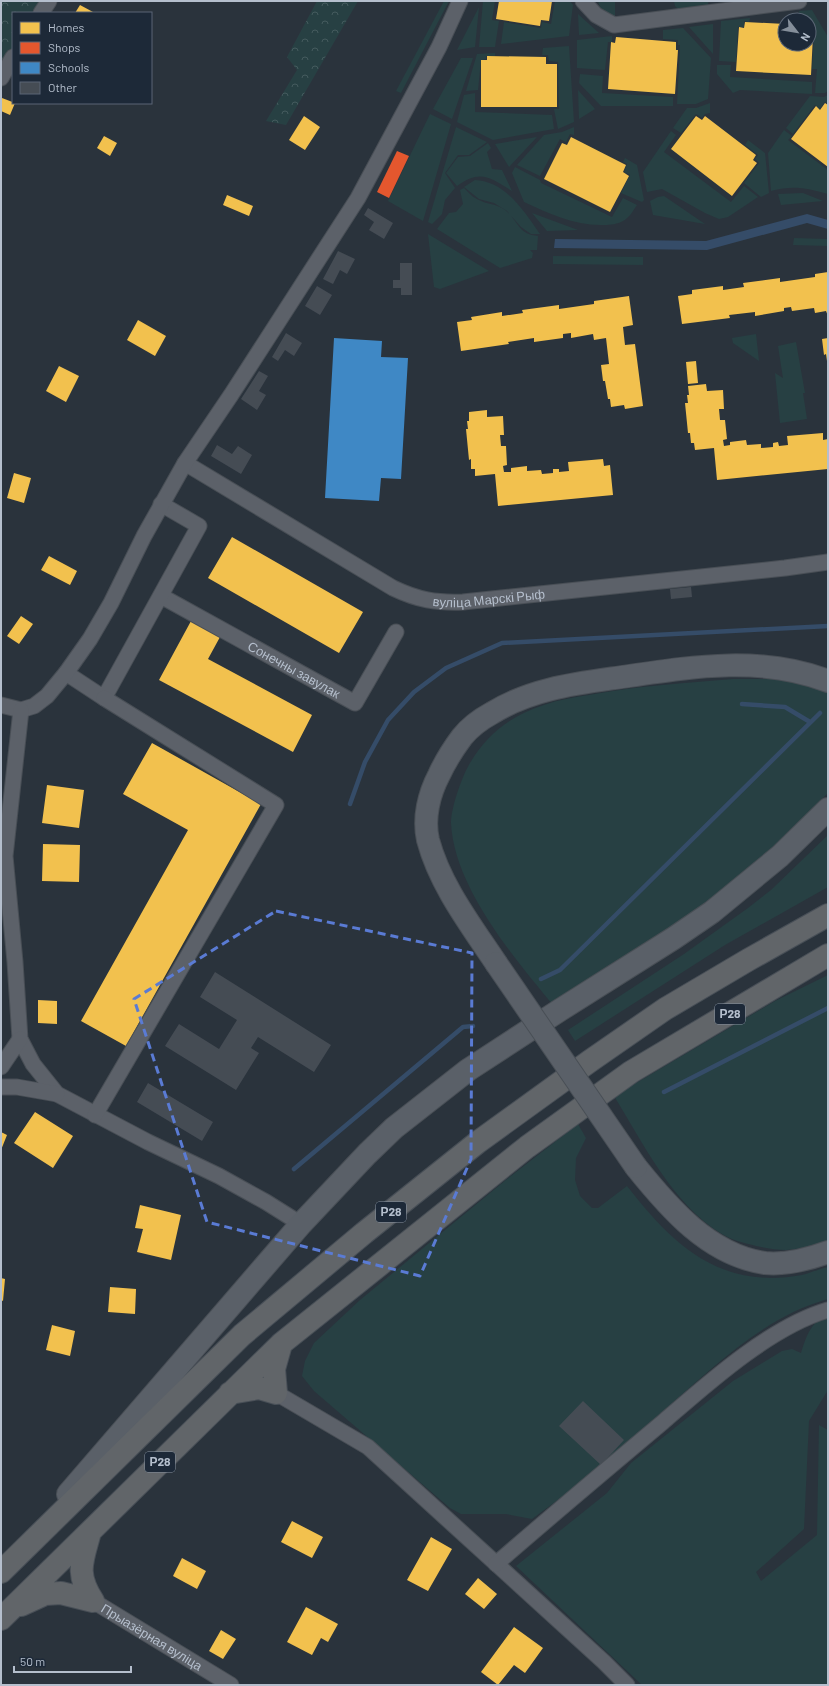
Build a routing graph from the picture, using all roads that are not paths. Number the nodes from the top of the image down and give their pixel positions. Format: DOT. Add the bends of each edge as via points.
graph roads {
  1 [pos="49,1"];
  2 [pos="460,1"];
  3 [pos="584,1"];
  4 [pos="799,1"];
  5 [pos="42,12"];
  6 [pos="12,59"];
  7 [pos="1,78"];
  8 [pos="184,463"];
  9 [pos="161,504"];
  10 [pos="828,562"];
  11 [pos="161,596"];
  12 [pos="396,632"];
  13 [pos="66,674"];
  14 [pos="828,681"];
  15 [pos="104,698"];
  16 [pos="1,705"];
  17 [pos="21,710"];
  18 [pos="828,809"];
  19 [pos="3,856"];
  20 [pos="828,915"];
  21 [pos="828,955"];
  22 [pos="20,1039"];
  23 [pos="1,1067"];
  24 [pos="1,1087"];
  25 [pos="57,1094"];
  26 [pos="95,1115"];
  27 [pos="302,1224"];
  28 [pos="828,1252"];
  29 [pos="828,1310"];
  30 [pos="282,1343"];
  31 [pos="230,1393"];
  32 [pos="276,1394"];
  33 [pos="90,1532"];
  34 [pos="496,1564"];
  35 [pos="2,1571"];
  36 [pos="93,1601"];
  37 [pos="6,1614"];
  38 [pos="231,1685"];
  39 [pos="627,1685"];
  1 -- 5 [label="street"];
  2 -- 8 [label="street" via="439,47 358,198"];
  3 -- 4 [label="street" via="596,15 614,25"];
  6 -- 7 [label="street"];
  8 -- 9 [label="street"];
  8 -- 10 [label="street, вуліца Марскі Рыф" via="393,588 425,600 463,602"];
  9 -- 11 [label="street" via="199,526"];
  9 -- 13 [label="street" via="111,603"];
  11 -- 12 [label="street, Сонечны завулак" via="355,703"];
  11 -- 15 [label="street"];
  13 -- 15 [label="street"];
  13 -- 17 [label="street" via="47,696 34,706"];
  14 -- 28 [label="street, bridge" via="786,668 724,665 664,671 552,688 529,694 480,720 463,736 446,760 432,788 427,808 428,838 438,869 464,916 636,1167 658,1194 677,1214 714,1244 742,1258 766,1263 789,1262"];
  15 -- 26 [label="street" via="276,805"];
  16 -- 17 [label="street"];
  17 -- 19 [label="street"];
  18 -- 27 [label="street" via="780,856 712,912 468,1070 423,1104 367,1154"];
  19 -- 22 [label="street" via="15,962"];
  20 -- 35 [label="highway, Р28" via="665,1010 590,1061 466,1152 364,1233 242,1335"];
  21 -- 30 [label="highway, Р28" via="625,1077 527,1147"];
  22 -- 23 [label="street"];
  22 -- 25 [label="street" via="33,1064"];
  24 -- 25 [label="street"];
  25 -- 26 [label="street"];
  26 -- 27 [label="street" via="219,1176"];
  27 -- 35 [label="street"];
  29 -- 34 [label="street" via="804,1319 774,1336 712,1380"];
  30 -- 31 [label="highway, Р28"];
  30 -- 32 [label="highway" via="274,1369"];
  31 -- 32 [label="highway" via="259,1388"];
  31 -- 33 [label="highway, Р28"];
  32 -- 34 [label="street" via="368,1447"];
  33 -- 36 [label="highway" via="80,1570 84,1588"];
  33 -- 37 [label="highway, Р28"];
  34 -- 39 [label="street"];
  36 -- 37 [label="highway" via="61,1593 45,1594"];
  36 -- 38 [label="street, Прыазёрная вуліца"];
}
